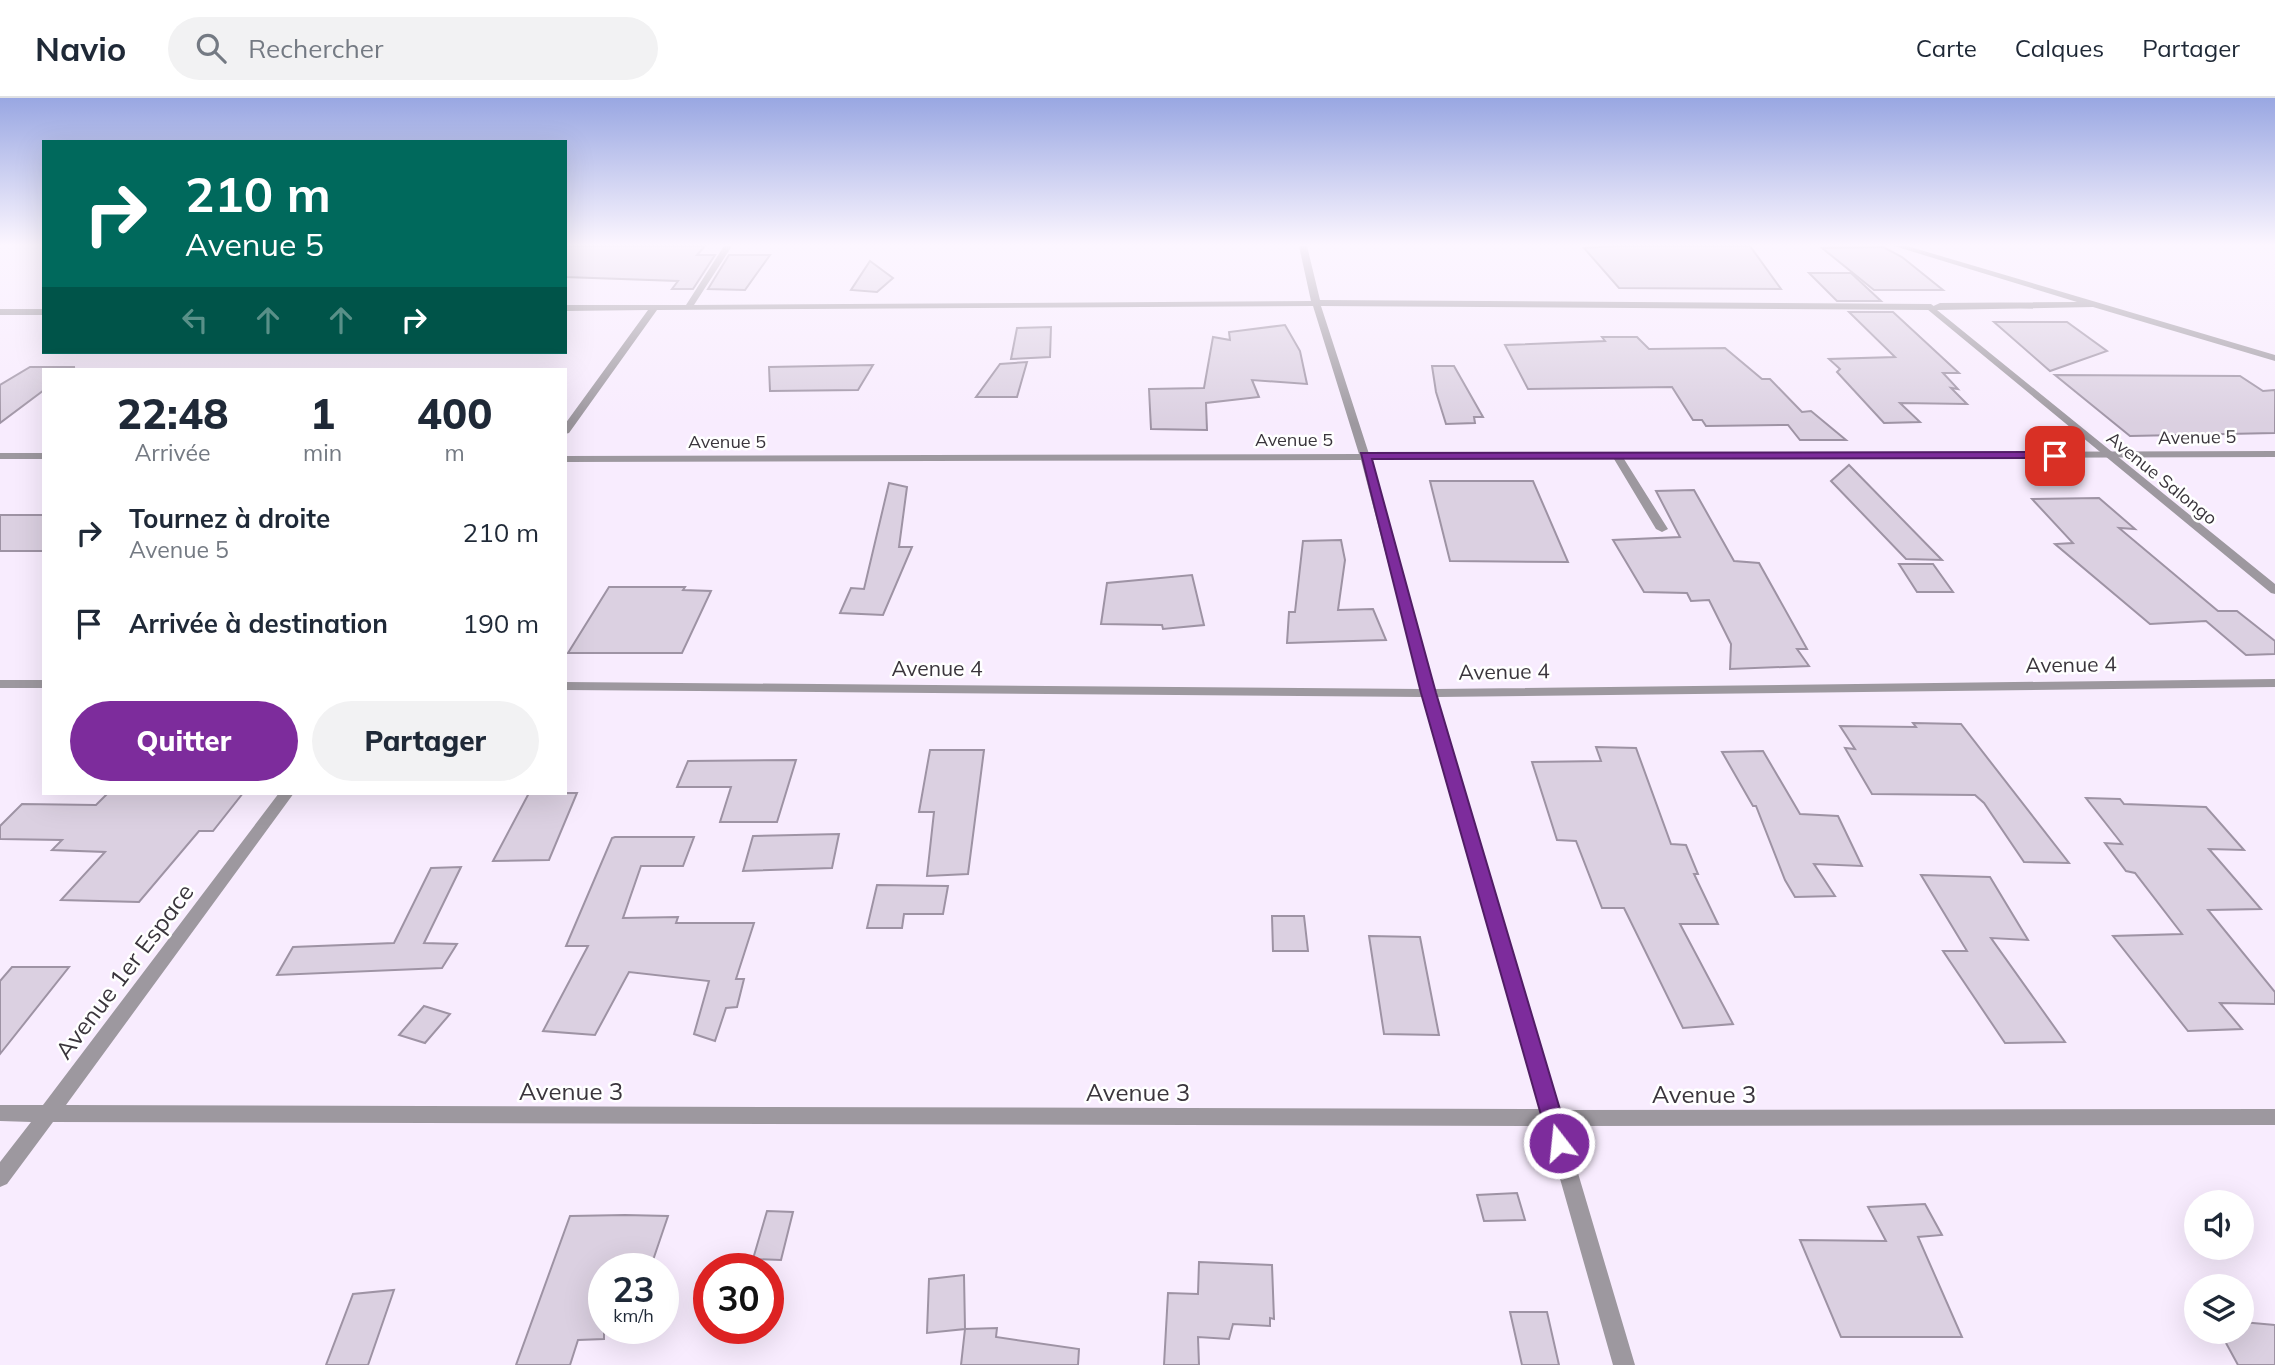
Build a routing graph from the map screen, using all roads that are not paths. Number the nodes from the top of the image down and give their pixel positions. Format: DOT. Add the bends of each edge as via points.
graph roads {
  1 [pos="690,305"];
  2 [pos="1049,305"];
  3 [pos="1317,305"];
  4 [pos="1643,305"];
  5 [pos="2034,305"];
  6 [pos="2100,305"];
  7 [pos="654,307"];
  8 [pos="1931,307"];
  9 [pos="567,308"];
  10 [pos="688,308"];
  11 [pos="42,312"];
  12 [pos="0,313"];
  13 [pos="2275,358"];
  14 [pos="567,428"];
  15 [pos="2275,454"];
  16 [pos="0,456"];
  17 [pos="42,456"];
  18 [pos="1365,456"];
  19 [pos="2110,456"];
  20 [pos="1618,457"];
  21 [pos="567,459"];
  22 [pos="1662,529"];
  23 [pos="2275,590"];
  24 [pos="2275,683"];
  25 [pos="0,684"];
  26 [pos="42,684"];
  27 [pos="567,686"];
  28 [pos="1429,693"];
  29 [pos="286,795"];
  30 [pos="0,1113"];
  31 [pos="48,1113"];
  32 [pos="2275,1117"];
  33 [pos="1552,1118"];
  34 [pos="0,1178"];
  35 [pos="1624,1365"];
  1 -- 10 [label="street"];
  2 -- 10 [label="street"];
  3 -- 18 [label="street"];
  4 -- 8 [label="street"];
  5 -- 8 [label="street"];
  6 -- 13 [label="street"];
  7 -- 9 [label="street"];
  7 -- 10 [label="street"];
  7 -- 14 [label="street"];
  8 -- 19 [label="street, Avenue Salongo"];
  11 -- 12 [label="street"];
  15 -- 19 [label="street, Avenue 5"];
  16 -- 17 [label="street"];
  18 -- 20 [label="street, Avenue 5"];
  18 -- 21 [label="street, Avenue 5"];
  18 -- 28 [label="street"];
  19 -- 20 [label="street, Avenue 5"];
  19 -- 23 [label="street, Avenue Salongo"];
  20 -- 22 [label="street"];
  24 -- 28 [label="street, Avenue 4"];
  25 -- 26 [label="street"];
  27 -- 28 [label="street, Avenue 4"];
  28 -- 33 [label="street"];
  29 -- 31 [label="street, Avenue 1er Espace"];
  30 -- 31 [label="street, Avenue 3"];
  31 -- 33 [label="street, Avenue 3"];
  31 -- 34 [label="street, Avenue 1er Espace"];
  32 -- 33 [label="street, Avenue 3"];
  33 -- 35 [label="street"];
}
